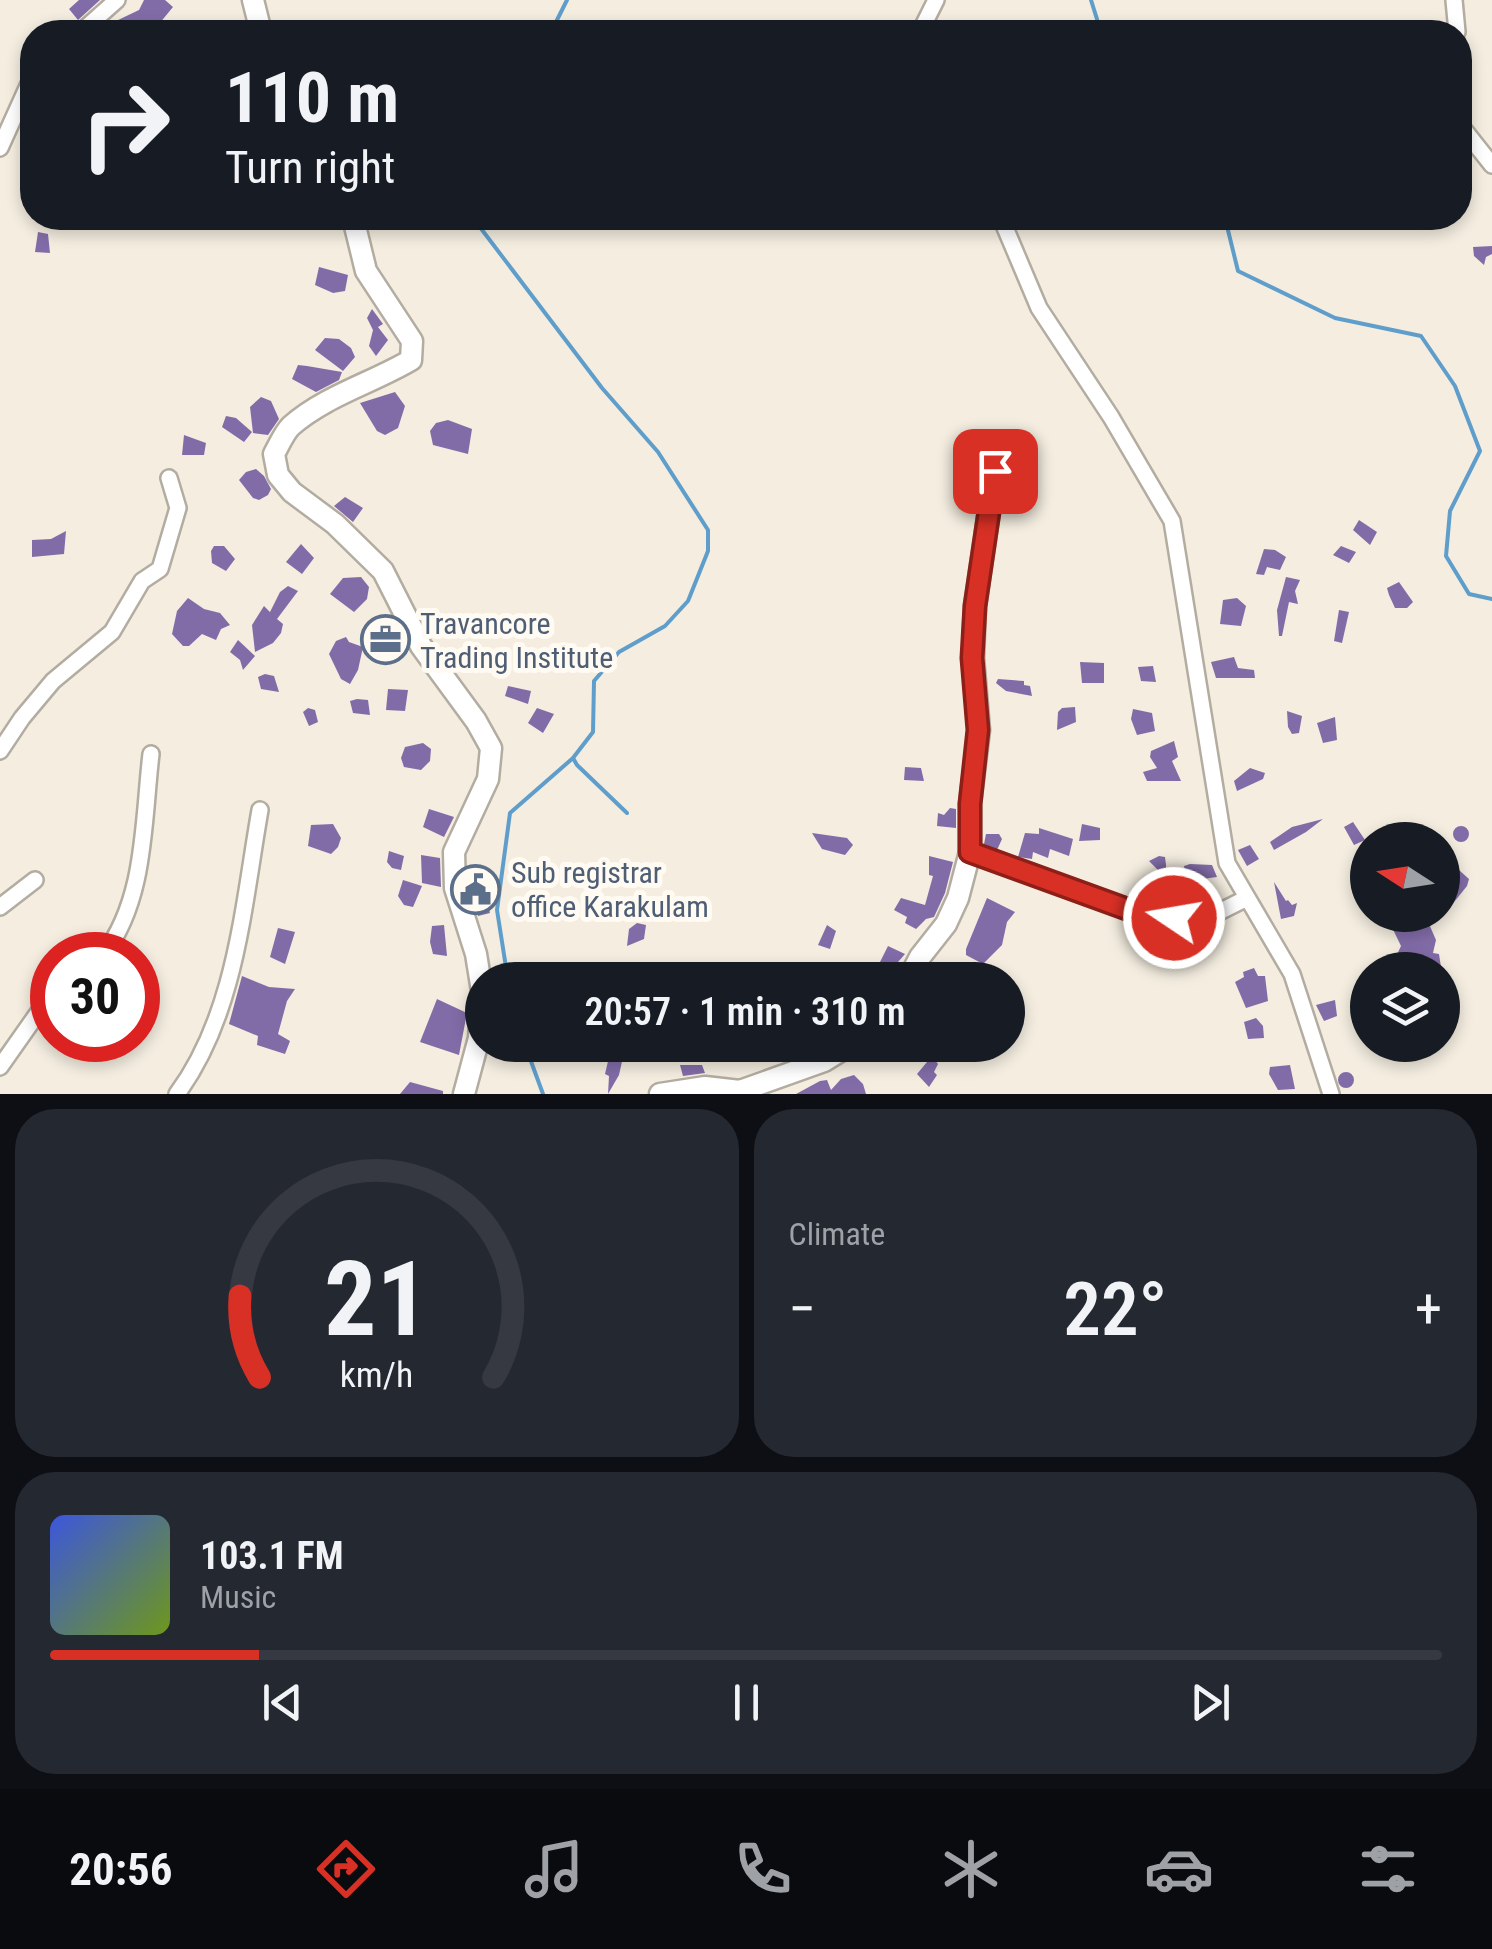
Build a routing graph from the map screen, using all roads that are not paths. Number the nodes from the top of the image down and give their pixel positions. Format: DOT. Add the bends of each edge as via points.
graph roads {
  1 [pos="117,0"];
  2 [pos="94,20"];
  3 [pos="20,104"];
  4 [pos="1472,141"];
  5 [pos="0,148"];
  6 [pos="1492,165"];
  7 [pos="356,230"];
  8 [pos="1006,230"];
  9 [pos="995,471"];
  10 [pos="169,478"];
  11 [pos="0,752"];
  12 [pos="151,754"];
  13 [pos="260,810"];
  14 [pos="970,852"];
  15 [pos="35,880"];
  16 [pos="1247,898"];
  17 [pos="0,907"];
  18 [pos="120,932"];
  19 [pos="477,962"];
  20 [pos="917,962"];
  21 [pos="30,1024"];
  22 [pos="472,1062"];
  23 [pos="821,1062"];
  24 [pos="0,1067"];
  25 [pos="177,1094"];
  26 [pos="464,1094"];
  27 [pos="660,1094"];
  28 [pos="1331,1094"];
  1 -- 2 [label="street"];
  3 -- 5 [label="street"];
  4 -- 6 [label="street"];
  7 -- 19 [label="street" via="366,271 412,341 411,360 288,428 274,454 278,475 292,492 383,571 421,646 491,748 488,779 454,852 454,888"];
  8 -- 16 [label="street" via="1039,308 1172,521 1227,863"];
  9 -- 14 [label="street" via="975,606 978,730"];
  10 -- 11 [label="street" via="178,508 160,570 142,582 112,632 53,681"];
  12 -- 18 [label="street" via="136,881"];
  13 -- 25 [label="street" via="220,1012 200,1064"];
  14 -- 16 [label="street" via="1146,916 1201,921"];
  14 -- 20 [label="street" via="952,911"];
  15 -- 17 [label="street"];
  16 -- 28 [label="street" via="1292,974"];
  21 -- 24 [label="street"];
  22 -- 26 [label="street"];
  23 -- 27 [label="street" via="740,1091 705,1087"];
}
